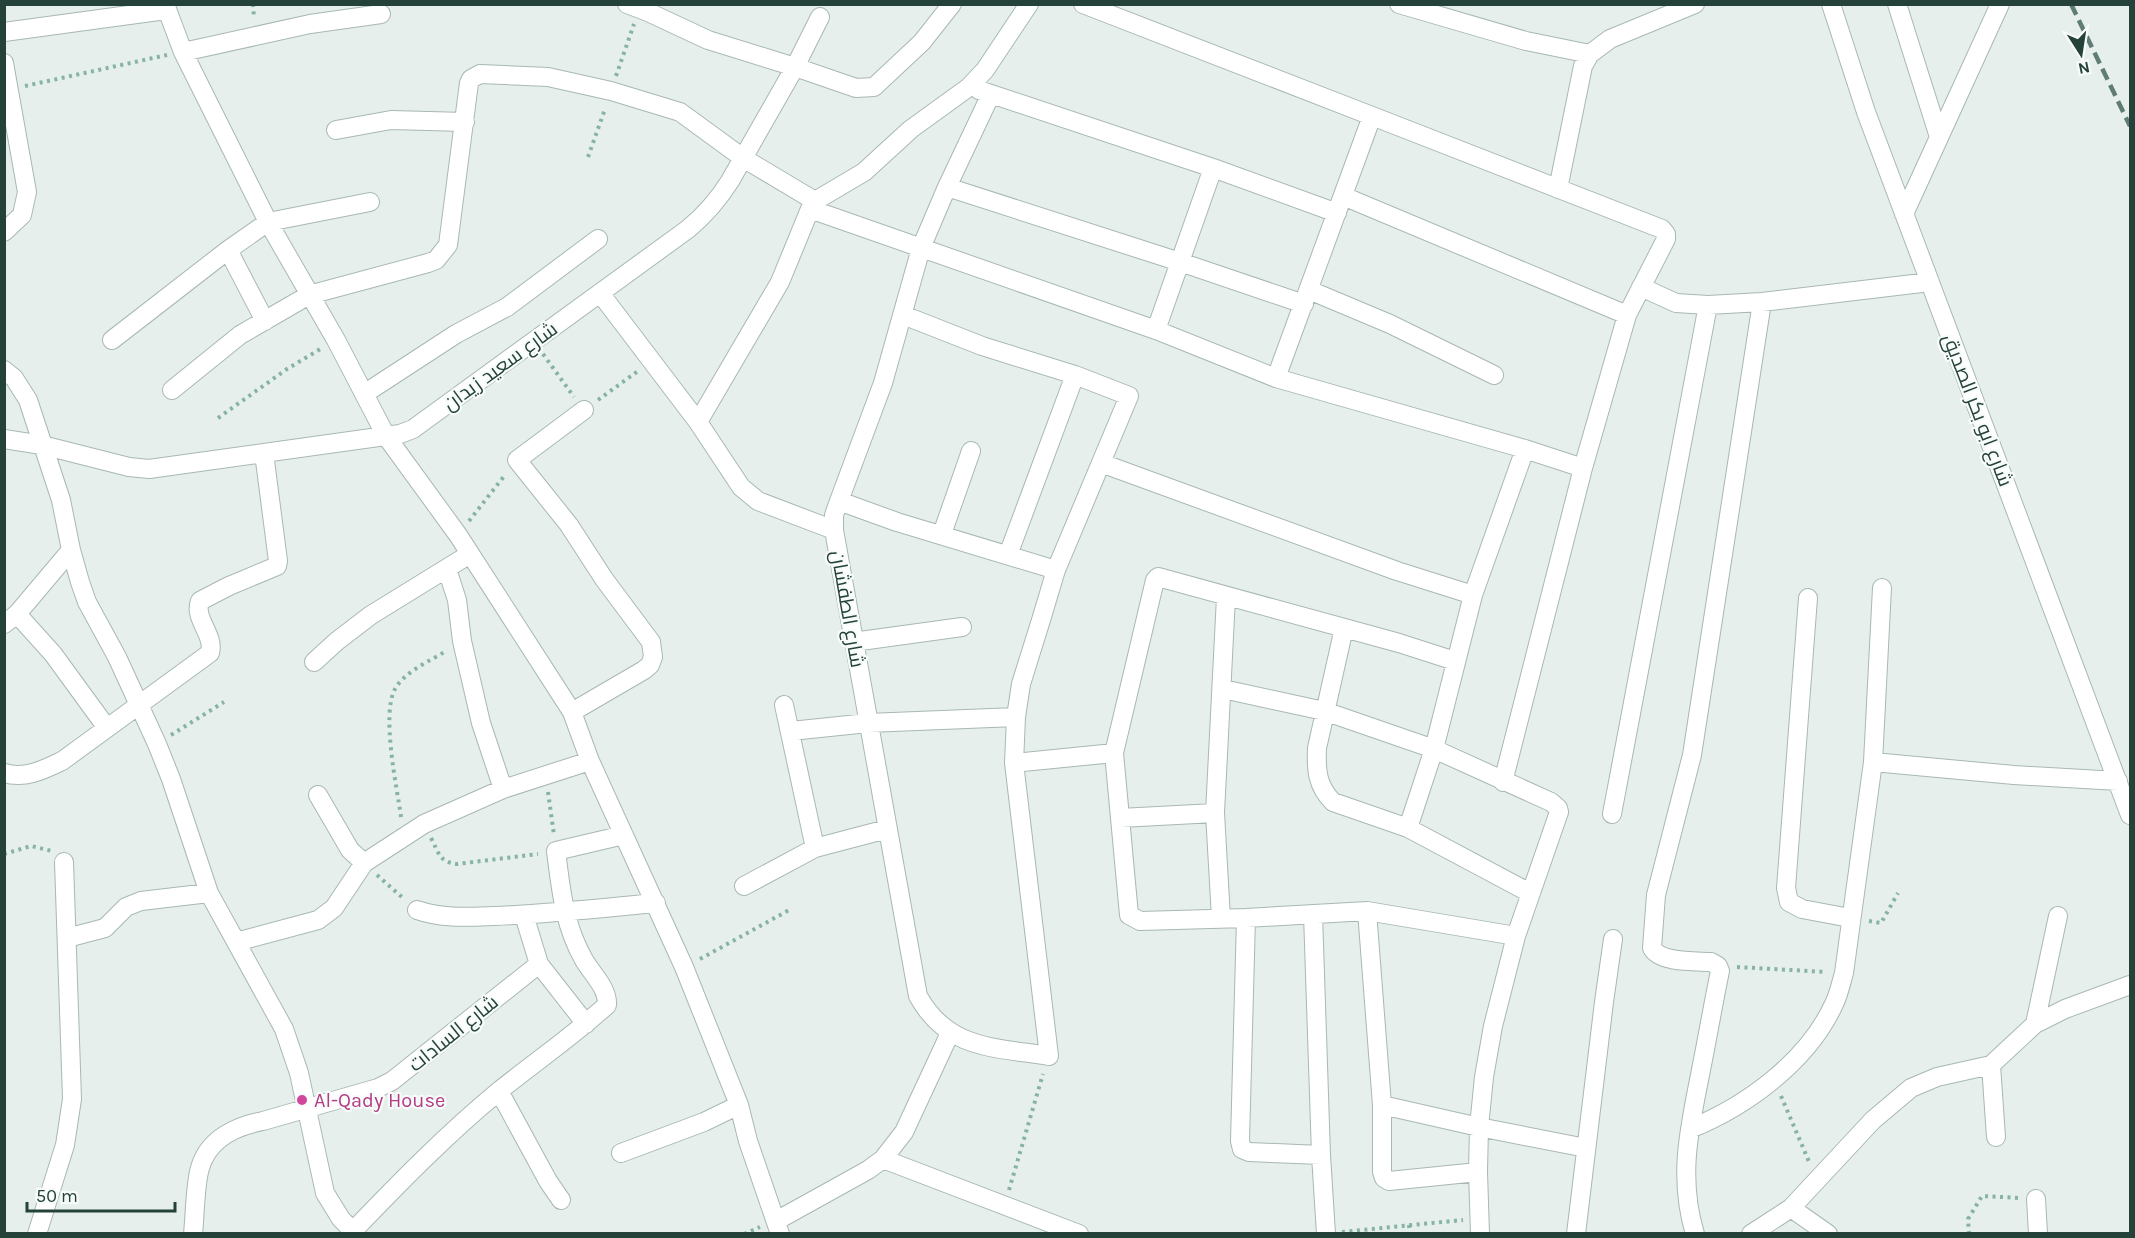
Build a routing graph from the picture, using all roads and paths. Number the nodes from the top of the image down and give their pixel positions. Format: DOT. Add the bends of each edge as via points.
graph roads {
  1 [pos="952,4"];
  2 [pos="1029,4"];
  3 [pos="1083,4"];
  4 [pos="1399,4"];
  5 [pos="1695,4"];
  6 [pos="1831,4"];
  7 [pos="1897,4"];
  8 [pos="2000,4"];
  9 [pos="166,7"];
  10 [pos="641,7"];
  11 [pos="381,14"];
  12 [pos="820,17"];
  13 [pos="4,32"];
  14 [pos="183,52"];
  15 [pos="1590,54"];
  16 [pos="4,63"];
  17 [pos="795,67"];
  18 [pos="969,87"];
  19 [pos="8,90"];
  20 [pos="611,91"];
  21 [pos="991,94"];
  22 [pos="1372,116"];
  23 [pos="465,122"];
  24 [pos="336,130"];
  25 [pos="1939,137"];
  26 [pos="588,158"];
  27 [pos="743,158"];
  28 [pos="1213,168"];
  29 [pos="947,187"];
  30 [pos="1558,189"];
  31 [pos="369,202"];
  32 [pos="813,205"];
  33 [pos="1340,205"];
  34 [pos="1904,214"];
  35 [pos="268,222"];
  36 [pos="4,232"];
  37 [pos="598,239"];
  38 [pos="921,248"];
  39 [pos="228,250"];
  40 [pos="1180,262"];
  41 [pos="1930,282"];
  42 [pos="1641,287"];
  43 [pos="600,293"];
  44 [pos="309,295"];
  45 [pos="1306,297"];
  46 [pos="1762,302"];
  47 [pos="1708,305"];
  48 [pos="903,315"];
  49 [pos="1627,315"];
  50 [pos="265,321"];
  51 [pos="1156,330"];
  52 [pos="112,340"];
  53 [pos="336,340"];
  54 [pos="534,342"];
  55 [pos="651,362"];
  56 [pos="4,370"];
  57 [pos="1075,375"];
  58 [pos="1494,375"];
  59 [pos="1276,378"];
  60 [pos="172,390"];
  61 [pos="364,394"];
  62 [pos="584,410"];
  63 [pos="218,418"];
  64 [pos="698,422"];
  65 [pos="386,436"];
  66 [pos="4,439"];
  67 [pos="42,445"];
  68 [pos="1525,449"];
  69 [pos="970,451"];
  70 [pos="264,453"];
  71 [pos="517,460"];
  72 [pos="1101,463"];
  73 [pos="1583,468"];
  74 [pos="839,501"];
  75 [pos="834,530"];
  76 [pos="942,534"];
  77 [pos="458,535"];
  78 [pos="71,550"];
  79 [pos="470,554"];
  80 [pos="1008,555"];
  81 [pos="447,569"];
  82 [pos="1056,570"];
  83 [pos="1882,588"];
  84 [pos="1473,595"];
  85 [pos="1226,597"];
  86 [pos="1808,598"];
  87 [pos="11,619"];
  88 [pos="962,627"];
  89 [pos="1344,628"];
  90 [pos="462,641"];
  91 [pos="853,642"];
  92 [pos="1455,661"];
  93 [pos="314,662"];
  94 [pos="1223,689"];
  95 [pos="224,702"];
  96 [pos="784,705"];
  97 [pos="138,706"];
  98 [pos="1324,711"];
  99 [pos="572,712"];
  100 [pos="1016,717"];
  101 [pos="868,723"];
  102 [pos="107,728"];
  103 [pos="791,731"];
  104 [pos="157,744"];
  105 [pos="1434,750"];
  106 [pos="1114,753"];
  107 [pos="590,761"];
  108 [pos="1873,762"];
  109 [pos="1014,763"];
  110 [pos="4,773"];
  111 [pos="546,776"];
  112 [pos="1503,782"];
  113 [pos="2118,782"];
  114 [pos="503,789"];
  115 [pos="318,795"];
  116 [pos="1215,813"];
  117 [pos="1612,814"];
  118 [pos="2130,815"];
  119 [pos="1120,818"];
  120 [pos="424,824"];
  121 [pos="1408,828"];
  122 [pos="887,829"];
  123 [pos="624,835"];
  124 [pos="404,838"];
  125 [pos="815,848"];
  126 [pos="556,851"];
  127 [pos="4,854"];
  128 [pos="64,862"];
  129 [pos="364,863"];
  130 [pos="744,885"];
  131 [pos="209,893"];
  132 [pos="1530,893"];
  133 [pos="1898,893"];
  134 [pos="656,903"];
  135 [pos="791,909"];
  136 [pos="417,910"];
  137 [pos="564,911"];
  138 [pos="1367,911"];
  139 [pos="1313,914"];
  140 [pos="524,915"];
  141 [pos="2058,916"];
  142 [pos="1221,918"];
  143 [pos="1246,918"];
  144 [pos="1850,918"];
  145 [pos="1516,936"];
  146 [pos="67,938"];
  147 [pos="1613,939"];
  148 [pos="236,942"];
  149 [pos="539,964"];
  150 [pos="1718,966"];
  151 [pos="684,967"];
  152 [pos="1844,973"];
  153 [pos="2130,985"];
  154 [pos="586,1024"];
  155 [pos="2035,1024"];
  156 [pos="950,1033"];
  157 [pos="1049,1056"];
  158 [pos="1991,1065"];
  159 [pos="1774,1079"];
  160 [pos="499,1091"];
  161 [pos="739,1105"];
  162 [pos="1382,1105"];
  163 [pos="307,1109"];
  164 [pos="1479,1127"];
  165 [pos="1690,1129"];
  166 [pos="1996,1137"];
  167 [pos="1586,1148"];
  168 [pos="621,1153"];
  169 [pos="1321,1155"];
  170 [pos="883,1160"];
  171 [pos="1478,1172"];
  172 [pos="1816,1179"];
  173 [pos="2036,1199"];
  174 [pos="561,1200"];
  175 [pos="1004,1205"];
  176 [pos="1791,1208"];
  177 [pos="1409,1225"];
  178 [pos="1479,1226"];
  179 [pos="778,1227"];
  180 [pos="355,1232"];
  181 [pos="37,1233"];
  182 [pos="194,1233"];
  183 [pos="1075,1233"];
  184 [pos="1333,1233"];
  185 [pos="1410,1233"];
  186 [pos="1576,1233"];
  187 [pos="1695,1233"];
  188 [pos="1751,1233"];
  189 [pos="1828,1233"];
  190 [pos="1969,1233"];
  191 [pos="2038,1233"];
  1 -- 17 [label="street" via="922,42 874,87 856,88"];
  2 -- 18 [label="street" via="985,70"];
  3 -- 22 [label="street"];
  4 -- 15 [label="street" via="1526,41"];
  5 -- 15 [label="street" via="1610,39"];
  6 -- 34 [label="street, شارع ابو بكر الصديق"];
  7 -- 25 [label="street"];
  8 -- 25 [label="street"];
  9 -- 13 [label="street"];
  9 -- 14 [label="street"];
  10 -- 17 [label="street" via="708,40"];
  10 -- 20 [label="path"];
  11 -- 14 [label="street" via="310,24"];
  12 -- 17 [label="street, شارع سعيد زيدان"];
  14 -- 19 [label="path"];
  14 -- 35 [label="street"];
  15 -- 30 [label="street" via="1583,66"];
  16 -- 19 [label="street"];
  17 -- 27 [label="street, شارع سعيد زيدان"];
  18 -- 21 [label="street"];
  18 -- 32 [label="street" via="911,129 864,172"];
  19 -- 36 [label="street" via="27,192 22,215"];
  20 -- 23 [label="street" via="548,77 480,74 471,79"];
  20 -- 26 [label="path"];
  20 -- 27 [label="street" via="680,112"];
  21 -- 28 [label="street"];
  21 -- 29 [label="street, شارع الطفشان"];
  22 -- 30 [label="street"];
  22 -- 33 [label="street"];
  23 -- 24 [label="street" via="391,120"];
  23 -- 44 [label="street" via="448,245 442,254 428,263"];
  25 -- 34 [label="street"];
  27 -- 32 [label="street"];
  27 -- 43 [label="street, شارع سعيد زيدان" via="704,215"];
  28 -- 33 [label="street"];
  28 -- 40 [label="street"];
  29 -- 38 [label="street, شارع الطفشان"];
  29 -- 40 [label="street"];
  30 -- 42 [label="street" via="1662,229 1666,239"];
  31 -- 35 [label="street"];
  32 -- 38 [label="street"];
  32 -- 64 [label="street" via="780,282"];
  33 -- 45 [label="street"];
  33 -- 49 [label="street"];
  34 -- 41 [label="street, شارع ابو بكر الصديق"];
  35 -- 39 [label="street"];
  35 -- 44 [label="street"];
  37 -- 61 [label="street" via="507,307 456,334"];
  38 -- 48 [label="street, شارع الطفشان"];
  38 -- 51 [label="street"];
  39 -- 50 [label="street"];
  39 -- 52 [label="street"];
  40 -- 45 [label="street"];
  40 -- 51 [label="street"];
  41 -- 46 [label="street"];
  41 -- 113 [label="street, شارع ابو بكر الصديق"];
  42 -- 47 [label="street" via="1676,303"];
  42 -- 49 [label="street"];
  43 -- 54 [label="street, شارع سعيد زيدان"];
  43 -- 55 [label="street"];
  44 -- 50 [label="street"];
  44 -- 53 [label="street"];
  45 -- 58 [label="street" via="1390,324"];
  45 -- 59 [label="street"];
  46 -- 47 [label="street"];
  46 -- 150 [label="street" via="1692,755 1656,895 1652,948 1663,958"];
  47 -- 117 [label="street"];
  48 -- 57 [label="street" via="981,346"];
  48 -- 74 [label="street, شارع الطفشان" via="884,383"];
  49 -- 73 [label="street"];
  50 -- 60 [label="street" via="240,335"];
  51 -- 59 [label="street"];
  53 -- 61 [label="street"];
  53 -- 63 [label="path"];
  54 -- 62 [label="path"];
  54 -- 65 [label="street, شارع سعيد زيدان" via="412,429"];
  55 -- 62 [label="path"];
  55 -- 64 [label="street"];
  56 -- 67 [label="street" via="28,400"];
  57 -- 72 [label="street" via="1130,396"];
  57 -- 80 [label="street"];
  59 -- 68 [label="street"];
  61 -- 65 [label="street"];
  62 -- 71 [label="street"];
  64 -- 75 [label="street" via="750,496"];
  65 -- 70 [label="street, شارع سعيد زيدان"];
  65 -- 77 [label="street"];
  66 -- 67 [label="street, شارع سعيد زيدان"];
  67 -- 70 [label="street, شارع سعيد زيدان" via="139,469"];
  67 -- 78 [label="street" via="61,500"];
  68 -- 73 [label="street"];
  68 -- 84 [label="street"];
  69 -- 76 [label="street"];
  70 -- 97 [label="street" via="277,566 200,602 198,608 210,640 210,652"];
  71 -- 77 [label="path"];
  71 -- 99 [label="street" via="569,525 653,649 650,665 644,670"];
  72 -- 82 [label="street"];
  72 -- 84 [label="street" via="1396,571"];
  73 -- 112 [label="street"];
  74 -- 75 [label="street, شارع الطفشان"];
  74 -- 76 [label="street"];
  75 -- 91 [label="street, شارع الطفشان"];
  76 -- 80 [label="street"];
  77 -- 79 [label="street"];
  78 -- 87 [label="street"];
  78 -- 97 [label="street" via="87,602"];
  79 -- 81 [label="street"];
  79 -- 99 [label="street"];
  80 -- 82 [label="street"];
  81 -- 90 [label="street" via="457,600"];
  81 -- 93 [label="street" via="371,615"];
  82 -- 100 [label="street" via="1021,684"];
  83 -- 108 [label="street"];
  84 -- 92 [label="street"];
  85 -- 89 [label="street"];
  85 -- 94 [label="street"];
  85 -- 106 [label="street" via="1163,578 1155,580"];
  86 -- 144 [label="street" via="1786,888 1789,902 1802,909"];
  87 -- 102 [label="street" via="53,654"];
  88 -- 91 [label="street"];
  89 -- 92 [label="street"];
  89 -- 98 [label="street"];
  90 -- 114 [label="street" via="481,723"];
  90 -- 124 [label="path" via="406,677 395,690 388,714"];
  91 -- 101 [label="street, شارع الطفشان"];
  92 -- 105 [label="street"];
  94 -- 98 [label="street"];
  94 -- 116 [label="street"];
  95 -- 104 [label="path"];
  96 -- 103 [label="street"];
  97 -- 102 [label="street"];
  97 -- 104 [label="street"];
  98 -- 105 [label="street"];
  98 -- 121 [label="street" via="1316,765 1318,782 1325,794 1333,802"];
  99 -- 107 [label="street"];
  100 -- 101 [label="street"];
  100 -- 109 [label="street"];
  101 -- 103 [label="street"];
  101 -- 122 [label="street, شارع الطفشان"];
  102 -- 110 [label="street" via="75,754 36,773"];
  103 -- 125 [label="street"];
  104 -- 131 [label="street"];
  105 -- 112 [label="street"];
  105 -- 121 [label="street"];
  106 -- 109 [label="street"];
  106 -- 119 [label="street"];
  107 -- 111 [label="street"];
  107 -- 123 [label="street"];
  108 -- 113 [label="street"];
  108 -- 144 [label="street"];
  109 -- 157 [label="street"];
  111 -- 114 [label="street"];
  111 -- 126 [label="path"];
  112 -- 132 [label="street" via="1551,802 1559,812"];
  113 -- 118 [label="street, شارع ابو بكر الصديق"];
  114 -- 120 [label="street"];
  115 -- 129 [label="street" via="350,850"];
  116 -- 119 [label="street"];
  116 -- 142 [label="street"];
  119 -- 142 [label="street" via="1130,915 1140,921"];
  120 -- 124 [label="street"];
  120 -- 126 [label="path" via="441,859 449,863"];
  121 -- 132 [label="street"];
  122 -- 125 [label="street"];
  122 -- 156 [label="street, شارع الطفشان" via="918,996 926,1010"];
  123 -- 126 [label="street"];
  123 -- 134 [label="street"];
  124 -- 129 [label="street"];
  125 -- 130 [label="street"];
  126 -- 137 [label="street"];
  127 -- 128 [label="path" via="43,847"];
  128 -- 146 [label="street"];
  129 -- 136 [label="path"];
  129 -- 148 [label="street" via="325,916"];
  131 -- 146 [label="street" via="141,901 126,907 105,928"];
  131 -- 148 [label="street"];
  132 -- 145 [label="street"];
  133 -- 144 [label="path" via="1881,924"];
  134 -- 137 [label="street"];
  134 -- 151 [label="street"];
  135 -- 151 [label="path"];
  136 -- 140 [label="street" via="455,917"];
  137 -- 140 [label="street"];
  137 -- 154 [label="street" via="578,949 608,1001"];
  138 -- 139 [label="street"];
  138 -- 145 [label="street"];
  138 -- 162 [label="street"];
  139 -- 143 [label="street"];
  139 -- 169 [label="street"];
  140 -- 149 [label="street"];
  141 -- 155 [label="street"];
  142 -- 143 [label="street"];
  143 -- 169 [label="street" via="1242,1149"];
  144 -- 152 [label="street"];
  145 -- 164 [label="street" via="1493,1026"];
  146 -- 181 [label="street" via="72,1099 65,1145"];
  147 -- 167 [label="street"];
  148 -- 163 [label="street" via="284,1029"];
  149 -- 154 [label="street"];
  149 -- 163 [label="street, شارع السادات" via="392,1081"];
  150 -- 152 [label="path"];
  150 -- 165 [label="street"];
  151 -- 161 [label="street"];
  152 -- 159 [label="street" via="1828,1016 1806,1048"];
  153 -- 155 [label="street"];
  154 -- 160 [label="street"];
  155 -- 158 [label="street"];
  156 -- 157 [label="street, شارع الطفشان" via="972,1043"];
  156 -- 170 [label="street" via="904,1132"];
  157 -- 175 [label="path"];
  158 -- 166 [label="street"];
  158 -- 172 [label="street" via="1937,1077 1911,1088"];
  159 -- 165 [label="street" via="1720,1115"];
  159 -- 172 [label="path"];
  160 -- 174 [label="street"];
  160 -- 180 [label="street" via="437,1144"];
  161 -- 168 [label="street"];
  161 -- 179 [label="street"];
  162 -- 164 [label="street"];
  162 -- 171 [label="street" via="1384,1178"];
  163 -- 180 [label="street" via="325,1193 341,1219"];
  163 -- 182 [label="street, شارع السادات" via="228,1132 210,1148 200,1168"];
  164 -- 167 [label="street"];
  164 -- 171 [label="street"];
  165 -- 187 [label="street" via="1686,1196"];
  167 -- 186 [label="street"];
  169 -- 184 [label="street"];
  170 -- 175 [label="street"];
  170 -- 179 [label="street"];
  171 -- 178 [label="street"];
  172 -- 176 [label="street"];
  173 -- 190 [label="path" via="1982,1196 1968,1219"];
  173 -- 191 [label="street"];
  175 -- 183 [label="street"];
  176 -- 188 [label="street"];
  176 -- 189 [label="street"];
  177 -- 178 [label="path"];
  177 -- 184 [label="path"];
  177 -- 185 [label="path"];
}
